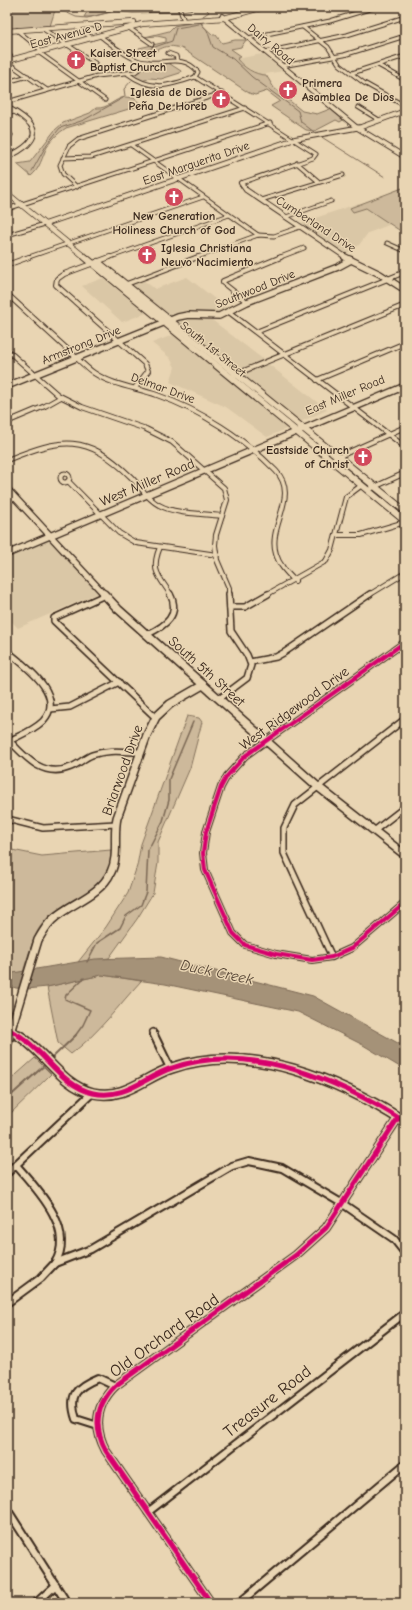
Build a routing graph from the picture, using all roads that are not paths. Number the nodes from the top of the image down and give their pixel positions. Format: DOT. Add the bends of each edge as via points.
graph roads {
  1 [pos="179,7"];
  2 [pos="254,7"];
  3 [pos="264,7"];
  4 [pos="376,7"];
  5 [pos="223,17"];
  6 [pos="405,17"];
  7 [pos="184,20"];
  8 [pos="154,22"];
  9 [pos="118,24"];
  10 [pos="76,27"];
  11 [pos="304,27"];
  12 [pos="129,28"];
  13 [pos="43,29"];
  14 [pos="123,29"];
  15 [pos="17,30"];
  16 [pos="7,31"];
  17 [pos="100,36"];
  18 [pos="405,36"];
  19 [pos="92,38"];
  20 [pos="248,38"];
  21 [pos="321,40"];
  22 [pos="68,44"];
  23 [pos="152,44"];
  24 [pos="7,52"];
  25 [pos="40,52"];
  26 [pos="265,52"];
  27 [pos="168,53"];
  28 [pos="405,56"];
  29 [pos="334,57"];
  30 [pos="13,60"];
  31 [pos="176,60"];
  32 [pos="7,61"];
  33 [pos="149,62"];
  34 [pos="95,63"];
  35 [pos="378,65"];
  36 [pos="282,66"];
  37 [pos="352,73"];
  38 [pos="128,74"];
  39 [pos="28,76"];
  40 [pos="195,77"];
  41 [pos="405,80"];
  42 [pos="78,81"];
  43 [pos="7,82"];
  44 [pos="47,90"];
  45 [pos="222,93"];
  46 [pos="105,100"];
  47 [pos="7,102"];
  48 [pos="405,106"];
  49 [pos="7,107"];
  50 [pos="358,107"];
  51 [pos="245,108"];
  52 [pos="405,111"];
  53 [pos="14,112"];
  54 [pos="7,114"];
  55 [pos="379,120"];
  56 [pos="270,123"];
  57 [pos="356,126"];
  58 [pos="9,132"];
  59 [pos="7,136"];
  60 [pos="295,140"];
  61 [pos="131,145"];
  62 [pos="7,157"];
  63 [pos="405,157"];
  64 [pos="63,158"];
  65 [pos="154,162"];
  66 [pos="297,163"];
  67 [pos="343,175"];
  68 [pos="178,179"];
  69 [pos="318,181"];
  70 [pos="241,183"];
  71 [pos="7,186"];
  72 [pos="77,187"];
  73 [pos="7,193"];
  74 [pos="203,197"];
  75 [pos="262,200"];
  76 [pos="330,201"];
  77 [pos="25,204"];
  78 [pos="7,209"];
  79 [pos="229,215"];
  80 [pos="286,217"];
  81 [pos="48,223"];
  82 [pos="300,227"];
  83 [pos="258,235"];
  84 [pos="7,236"];
  85 [pos="71,243"];
  86 [pos="387,243"];
  87 [pos="304,248"];
  88 [pos="405,250"];
  89 [pos="351,260"];
  90 [pos="95,263"];
  91 [pos="7,265"];
  92 [pos="405,272"];
  93 [pos="388,279"];
  94 [pos="125,284"];
  95 [pos="119,286"];
  96 [pos="405,290"];
  97 [pos="7,294"];
  98 [pos="247,302"];
  99 [pos="405,305"];
  100 [pos="229,312"];
  101 [pos="166,322"];
  102 [pos="256,332"];
  103 [pos="119,341"];
  104 [pos="405,343"];
  105 [pos="202,346"];
  106 [pos="195,349"];
  107 [pos="7,350"];
  108 [pos="284,354"];
  109 [pos="77,358"];
  110 [pos="236,374"];
  111 [pos="34,375"];
  112 [pos="229,377"];
  113 [pos="318,380"];
  114 [pos="405,381"];
  115 [pos="7,386"];
  116 [pos="405,386"];
  117 [pos="135,388"];
  118 [pos="61,397"];
  119 [pos="272,403"];
  120 [pos="265,406"];
  121 [pos="351,406"];
  122 [pos="7,422"];
  123 [pos="405,427"];
  124 [pos="298,429"];
  125 [pos="389,434"];
  126 [pos="405,447"];
  127 [pos="250,449"];
  128 [pos="339,457"];
  129 [pos="7,460"];
  130 [pos="331,460"];
  131 [pos="204,469"];
  132 [pos="405,473"];
  133 [pos="68,481"];
  134 [pos="362,485"];
  135 [pos="376,487"];
  136 [pos="7,489"];
  137 [pos="368,490"];
  138 [pos="147,493"];
  139 [pos="15,498"];
  140 [pos="7,502"];
  141 [pos="405,511"];
  142 [pos="99,513"];
  143 [pos="222,516"];
  144 [pos="405,522"];
  145 [pos="49,534"];
  146 [pos="336,535"];
  147 [pos="160,547"];
  148 [pos="7,550"];
  149 [pos="7,554"];
  150 [pos="217,555"];
  151 [pos="405,573"];
  152 [pos="295,581"];
  153 [pos="105,595"];
  154 [pos="230,607"];
  155 [pos="148,634"];
  156 [pos="405,642"];
  157 [pos="7,651"];
  158 [pos="250,662"];
  159 [pos="119,682"];
  160 [pos="203,685"];
  161 [pos="219,699"];
  162 [pos="50,709"];
  163 [pos="156,718"];
  164 [pos="405,719"];
  165 [pos="8,740"];
  166 [pos="266,741"];
  167 [pos="141,752"];
  168 [pos="317,786"];
  169 [pos="405,807"];
  170 [pos="7,819"];
  171 [pos="116,824"];
  172 [pos="374,830"];
  173 [pos="405,855"];
  174 [pos="405,903"];
  175 [pos="332,957"];
  176 [pos="9,1030"];
  177 [pos="153,1032"];
  178 [pos="7,1042"];
  179 [pos="170,1068"];
  180 [pos="92,1093"];
  181 [pos="402,1120"];
  182 [pos="16,1165"];
  183 [pos="7,1173"];
  184 [pos="343,1204"];
  185 [pos="405,1253"];
  186 [pos="55,1263"];
  187 [pos="7,1303"];
  188 [pos="405,1313"];
  189 [pos="115,1386"];
  190 [pos="98,1426"];
  191 [pos="405,1464"];
  192 [pos="7,1509"];
  193 [pos="148,1512"];
  194 [pos="56,1585"];
  195 [pos="36,1603"];
  196 [pos="67,1603"];
  197 [pos="211,1603"];
  198 [pos="239,1603"];
  1 -- 7 [label="street"];
  2 -- 5 [label="main road"];
  3 -- 5 [label="main road"];
  4 -- 11 [label="street"];
  5 -- 7 [label="main road"];
  5 -- 20 [label="street, Dairy Road"];
  6 -- 21 [label="street" via="348,35"];
  7 -- 8 [label="main road"];
  8 -- 9 [label="main road"];
  8 -- 12 [label="main road, East Avenue D"];
  9 -- 10 [label="main road"];
  9 -- 14 [label="main road" via="125,26"];
  10 -- 13 [label="main road"];
  10 -- 19 [label="street"];
  11 -- 20 [label="street"];
  11 -- 21 [label="street"];
  12 -- 14 [label="main road, East Avenue D"];
  12 -- 23 [label="street"];
  13 -- 15 [label="main road"];
  13 -- 22 [label="street"];
  14 -- 17 [label="main road, East Avenue D"];
  15 -- 16 [label="main road"];
  15 -- 25 [label="street" via="41,50"];
  17 -- 19 [label="main road, East Avenue D"];
  17 -- 33 [label="street" via="136,60"];
  18 -- 29 [label="street"];
  19 -- 22 [label="main road, East Avenue D"];
  20 -- 26 [label="street, Dairy Road"];
  21 -- 26 [label="street"];
  21 -- 29 [label="street" via="332,51"];
  22 -- 25 [label="main road, East Avenue D"];
  22 -- 34 [label="street"];
  24 -- 30 [label="street"];
  25 -- 30 [label="main road, East Avenue D"];
  25 -- 42 [label="street"];
  26 -- 36 [label="street, Dairy Road"];
  27 -- 31 [label="street" via="176,56"];
  28 -- 35 [label="street"];
  29 -- 36 [label="street"];
  29 -- 37 [label="street"];
  30 -- 32 [label="main road, East Avenue D"];
  31 -- 33 [label="street"];
  31 -- 40 [label="street" via="198,70"];
  32 -- 39 [label="street"];
  33 -- 38 [label="street" via="140,70"];
  35 -- 37 [label="street"];
  35 -- 41 [label="street"];
  36 -- 57 [label="street, Dairy Road"];
  37 -- 48 [label="street" via="364,83"];
  38 -- 40 [label="street" via="150,88"];
  38 -- 42 [label="street" via="101,75"];
  39 -- 43 [label="street"];
  39 -- 44 [label="street"];
  40 -- 45 [label="street"];
  42 -- 44 [label="street"];
  42 -- 46 [label="street"];
  44 -- 47 [label="street"];
  45 -- 51 [label="street"];
  45 -- 64 [label="street" via="83,136 69,146"];
  49 -- 53 [label="street"];
  50 -- 55 [label="street"];
  51 -- 56 [label="street"];
  51 -- 61 [label="street"];
  52 -- 55 [label="street, East Marguerita Drive"];
  53 -- 54 [label="street"];
  53 -- 62 [label="street" via="31,125 34,133 27,146"];
  55 -- 57 [label="street, East Marguerita Drive"];
  56 -- 60 [label="street"];
  56 -- 65 [label="street"];
  57 -- 60 [label="street, East Marguerita Drive"];
  57 -- 63 [label="street, Dairy Road"];
  58 -- 59 [label="street"];
  60 -- 66 [label="street" via="316,154 313,158"];
  60 -- 68 [label="street, East Marguerita Drive"];
  61 -- 64 [label="street" via="91,157"];
  61 -- 65 [label="street"];
  64 -- 72 [label="street" via="60,169"];
  65 -- 68 [label="street"];
  65 -- 72 [label="street"];
  66 -- 69 [label="street"];
  66 -- 70 [label="street"];
  67 -- 69 [label="street"];
  68 -- 74 [label="street"];
  68 -- 81 [label="street, East Marguerita Drive"];
  69 -- 75 [label="street"];
  70 -- 75 [label="street, Cumberland Drive" via="246,190"];
  71 -- 77 [label="main road, South 1st Street"];
  72 -- 77 [label="street"];
  73 -- 77 [label="main road, South 1st Street"];
  74 -- 79 [label="street"];
  74 -- 85 [label="street"];
  75 -- 80 [label="street, Cumberland Drive"];
  76 -- 80 [label="street"];
  77 -- 78 [label="street"];
  77 -- 81 [label="main road, South 1st Street"];
  79 -- 83 [label="street"];
  79 -- 90 [label="street"];
  80 -- 82 [label="street, Cumberland Drive"];
  81 -- 84 [label="street"];
  81 -- 85 [label="main road, South 1st Street"];
  82 -- 83 [label="street" via="275,235"];
  82 -- 89 [label="street, Cumberland Drive"];
  83 -- 94 [label="street"];
  85 -- 90 [label="main road, South 1st Street"];
  85 -- 91 [label="street"];
  86 -- 88 [label="street"];
  87 -- 98 [label="street" via="227,278 223,283"];
  89 -- 93 [label="street, Cumberland Drive"];
  89 -- 98 [label="street, Southwood Drive"];
  90 -- 94 [label="main road, South 1st Street"];
  90 -- 95 [label="main road, South 1st Street"];
  90 -- 103 [label="street" via="60,277 56,285"];
  92 -- 93 [label="street"];
  93 -- 96 [label="street, Cumberland Drive"];
  93 -- 102 [label="street"];
  94 -- 95 [label="street"];
  94 -- 101 [label="main road, South 1st Street"];
  95 -- 101 [label="main road, South 1st Street"];
  97 -- 109 [label="street, Delmar Drive"];
  98 -- 100 [label="street, Southwood Drive"];
  99 -- 108 [label="street"];
  100 -- 101 [label="street, Southwood Drive" via="210,317 185,315"];
  100 -- 102 [label="street"];
  101 -- 103 [label="street, Armstrong Drive"];
  101 -- 105 [label="main road, South 1st Street"];
  101 -- 106 [label="main road, South 1st Street"];
  102 -- 108 [label="street"];
  103 -- 109 [label="street, Armstrong Drive"];
  103 -- 117 [label="street" via="148,368 147,374"];
  104 -- 113 [label="street"];
  105 -- 106 [label="main road"];
  105 -- 110 [label="main road, South 1st Street"];
  106 -- 112 [label="main road, South 1st Street"];
  107 -- 111 [label="street"];
  108 -- 110 [label="street"];
  108 -- 113 [label="street"];
  109 -- 111 [label="street, Armstrong Drive"];
  109 -- 117 [label="street, Delmar Drive" via="101,376"];
  110 -- 112 [label="street"];
  110 -- 119 [label="main road, South 1st Street"];
  111 -- 115 [label="street, Armstrong Drive"];
  111 -- 118 [label="street"];
  112 -- 120 [label="main road, South 1st Street"];
  113 -- 121 [label="street"];
  114 -- 121 [label="street, East Miller Road"];
  116 -- 121 [label="street, East Miller Road"];
  117 -- 127 [label="street, Delmar Drive" via="191,408 214,420"];
  118 -- 122 [label="street"];
  118 -- 131 [label="street" via="165,438"];
  119 -- 120 [label="main road"];
  119 -- 124 [label="main road, South 1st Street"];
  120 -- 124 [label="main road, South 1st Street"];
  121 -- 124 [label="street, East Miller Road"];
  121 -- 125 [label="street"];
  123 -- 125 [label="street"];
  124 -- 127 [label="street, West Miller Road"];
  124 -- 128 [label="main road, South 1st Street"];
  124 -- 130 [label="main road, South 1st Street"];
  125 -- 126 [label="street"];
  125 -- 128 [label="street"];
  127 -- 131 [label="street, West Miller Road"];
  127 -- 152 [label="street, Delmar Drive" via="285,483 286,491 275,552 282,566"];
  128 -- 130 [label="street"];
  128 -- 135 [label="main road, South 1st Street"];
  129 -- 138 [label="street" via="46,445 75,443 107,455"];
  130 -- 134 [label="main road, South 1st Street"];
  131 -- 138 [label="street, West Miller Road"];
  131 -- 143 [label="street" via="219,481 227,494"];
  132 -- 135 [label="street"];
  133 -- 142 [label="street"];
  134 -- 137 [label="main road, South 1st Street"];
  134 -- 146 [label="street" via="346,497"];
  135 -- 137 [label="street"];
  135 -- 141 [label="main road, South 1st Street"];
  136 -- 139 [label="street, South 5th Street"];
  137 -- 144 [label="main road, South 1st Street"];
  138 -- 142 [label="street, West Miller Road"];
  138 -- 143 [label="street" via="156,503 165,507"];
  139 -- 140 [label="street"];
  139 -- 145 [label="street, South 5th Street"];
  142 -- 145 [label="street, West Miller Road"];
  142 -- 147 [label="street" via="127,539"];
  143 -- 150 [label="street" via="216,535"];
  144 -- 146 [label="street" via="361,535"];
  145 -- 148 [label="street, West Miller Road"];
  145 -- 149 [label="street, West Miller Road"];
  145 -- 153 [label="street, South 5th Street"];
  146 -- 152 [label="street" via="326,561"];
  147 -- 150 [label="street"];
  147 -- 155 [label="street" via="155,560 157,576 176,605 170,621"];
  150 -- 154 [label="street" via="229,588"];
  151 -- 158 [label="street" via="285,652 276,657"];
  152 -- 154 [label="street" via="245,606"];
  153 -- 155 [label="street, South 5th Street"];
  153 -- 159 [label="street" via="54,618 54,621"];
  154 -- 158 [label="street" via="231,631"];
  155 -- 160 [label="street, South 5th Street"];
  156 -- 166 [label="street, West Ridgewood Drive"];
  157 -- 162 [label="street" via="47,689 51,700"];
  158 -- 161 [label="street" via="247,678"];
  159 -- 162 [label="street" via="70,707"];
  159 -- 163 [label="street"];
  160 -- 161 [label="street, South 5th Street"];
  160 -- 163 [label="street, Briarwood Drive" via="165,707"];
  161 -- 166 [label="street, South 5th Street"];
  162 -- 165 [label="street" via="44,720"];
  163 -- 167 [label="street, Briarwood Drive"];
  164 -- 168 [label="street"];
  165 -- 167 [label="street" via="23,757 45,771 67,768 94,754"];
  166 -- 168 [label="street, South 5th Street"];
  166 -- 175 [label="street, West Ridgewood Drive" via="244,756 221,787 203,841 205,870 233,933 245,945 276,954 312,960"];
  167 -- 171 [label="street, Briarwood Drive"];
  168 -- 172 [label="street, South 5th Street"];
  168 -- 175 [label="street" via="295,805 287,819 284,828 284,853"];
  169 -- 172 [label="street"];
  170 -- 171 [label="street" via="43,828"];
  171 -- 176 [label="street, Briarwood Drive" via="116,856 108,878 92,895 57,914 46,925 38,940"];
  172 -- 173 [label="street, South 5th Street"];
  174 -- 175 [label="street, West Ridgewood Drive" via="352,948"];
  176 -- 178 [label="street, Briarwood Drive"];
  176 -- 180 [label="street" via="26,1039 75,1085"];
  177 -- 179 [label="street"];
  179 -- 180 [label="street" via="121,1094 110,1096"];
  179 -- 181 [label="street" via="190,1061 210,1059 233,1058 270,1062 327,1082"];
  180 -- 182 [label="street"];
  181 -- 184 [label="street, Old Orchard Road"];
  182 -- 183 [label="street"];
  182 -- 186 [label="street" via="38,1191 59,1228 61,1251"];
  184 -- 185 [label="street" via="394,1239"];
  184 -- 186 [label="street" via="282,1168 249,1161 232,1166 91,1249"];
  184 -- 189 [label="street, Old Orchard Road" via="318,1236 296,1255"];
  186 -- 187 [label="street" via="42,1278"];
  188 -- 193 [label="street, Treasure Road"];
  189 -- 190 [label="street, Old Orchard Road" via="104,1396 98,1410"];
  189 -- 190 [label="street, Old Orchard Road" via="98,1378 78,1388 71,1398 76,1419"];
  190 -- 193 [label="street, Old Orchard Road" via="100,1440"];
  191 -- 198 [label="street"];
  192 -- 194 [label="street"];
  193 -- 197 [label="street, Old Orchard Road"];
  194 -- 195 [label="street"];
  194 -- 196 [label="street"];
}
